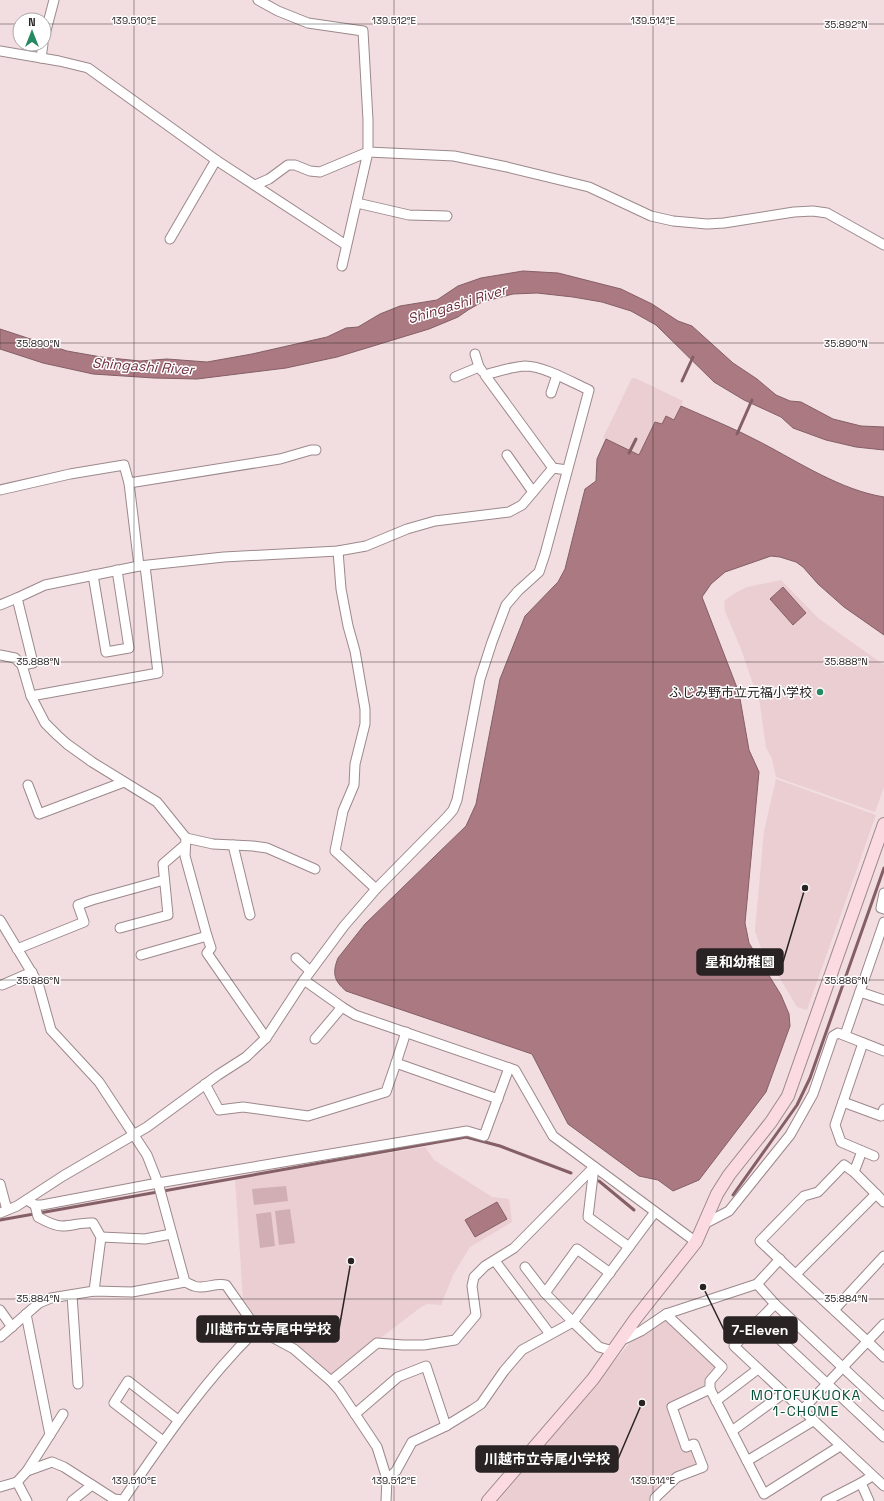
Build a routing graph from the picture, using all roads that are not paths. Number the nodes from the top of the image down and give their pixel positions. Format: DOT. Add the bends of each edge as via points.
graph roads {
  1 [pos="54,0"];
  2 [pos="258,0"];
  3 [pos="51,12"];
  4 [pos="0,50"];
  5 [pos="42,52"];
  6 [pos="41,58"];
  7 [pos="368,152"];
  8 [pos="216,160"];
  9 [pos="255,185"];
  10 [pos="357,203"];
  11 [pos="447,216"];
  12 [pos="170,239"];
  13 [pos="346,245"];
  14 [pos="884,245"];
  15 [pos="342,266"];
  16 [pos="475,354"];
  17 [pos="479,367"];
  18 [pos="485,375"];
  19 [pos="557,375"];
  20 [pos="455,377"];
  21 [pos="551,393"];
  22 [pos="316,450"];
  23 [pos="507,455"];
  24 [pos="554,468"];
  25 [pos="567,470"];
  26 [pos="129,483"];
  27 [pos="0,490"];
  28 [pos="533,492"];
  29 [pos="338,551"];
  30 [pos="142,566"];
  31 [pos="117,570"];
  32 [pos="93,575"];
  33 [pos="17,598"];
  34 [pos="0,606"];
  35 [pos="0,655"];
  36 [pos="22,665"];
  37 [pos="31,696"];
  38 [pos="124,782"];
  39 [pos="28,785"];
  40 [pos="884,824"];
  41 [pos="186,842"];
  42 [pos="233,845"];
  43 [pos="315,869"];
  44 [pos="164,880"];
  45 [pos="376,889"];
  46 [pos="884,893"];
  47 [pos="884,909"];
  48 [pos="250,915"];
  49 [pos="0,920"];
  50 [pos="884,922"];
  51 [pos="120,928"];
  52 [pos="207,936"];
  53 [pos="875,947"];
  54 [pos="17,949"];
  55 [pos="884,951"];
  56 [pos="141,955"];
  57 [pos="296,958"];
  58 [pos="310,971"];
  59 [pos="32,972"];
  60 [pos="304,980"];
  61 [pos="2,985"];
  62 [pos="860,992"];
  63 [pos="884,1000"];
  64 [pos="342,1007"];
  65 [pos="406,1032"];
  66 [pos="845,1035"];
  67 [pos="266,1038"];
  68 [pos="315,1039"];
  69 [pos="863,1043"];
  70 [pos="884,1051"];
  71 [pos="396,1063"];
  72 [pos="509,1068"];
  73 [pos="205,1084"];
  74 [pos="498,1099"];
  75 [pos="843,1102"];
  76 [pos="884,1109"];
  77 [pos="134,1135"];
  78 [pos="862,1152"];
  79 [pos="874,1156"];
  80 [pos="594,1167"];
  81 [pos="854,1172"];
  82 [pos="158,1183"];
  83 [pos="0,1184"];
  84 [pos="876,1194"];
  85 [pos="31,1202"];
  86 [pos="884,1202"];
  87 [pos="3,1212"];
  88 [pos="655,1212"];
  89 [pos="704,1224"];
  90 [pos="171,1234"];
  91 [pos="101,1236"];
  92 [pos="696,1242"];
  93 [pos="629,1247"];
  94 [pos="884,1256"];
  95 [pos="780,1259"];
  96 [pos="495,1261"];
  97 [pos="525,1267"];
  98 [pos="610,1272"];
  99 [pos="796,1274"];
  100 [pos="185,1282"];
  101 [pos="757,1284"];
  102 [pos="94,1291"];
  103 [pos="545,1293"];
  104 [pos="72,1294"];
  105 [pos="775,1304"];
  106 [pos="0,1310"];
  107 [pos="834,1310"];
  108 [pos="26,1314"];
  109 [pos="666,1314"];
  110 [pos="759,1320"];
  111 [pos="573,1322"];
  112 [pos="884,1324"];
  113 [pos="12,1326"];
  114 [pos="257,1329"];
  115 [pos="550,1334"];
  116 [pos="0,1337"];
  117 [pos="620,1341"];
  118 [pos="867,1341"];
  119 [pos="613,1351"];
  120 [pos="884,1357"];
  121 [pos="843,1366"];
  122 [pos="758,1369"];
  123 [pos="331,1381"];
  124 [pos="826,1383"];
  125 [pos="78,1384"];
  126 [pos="710,1389"];
  127 [pos="784,1393"];
  128 [pos="716,1401"];
  129 [pos="884,1406"];
  130 [pos="802,1410"];
  131 [pos="63,1414"];
  132 [pos="355,1414"];
  133 [pos="178,1420"];
  134 [pos="813,1421"];
  135 [pos="446,1426"];
  136 [pos="732,1430"];
  137 [pos="50,1435"];
  138 [pos="884,1437"];
  139 [pos="163,1441"];
  140 [pos="840,1446"];
  141 [pos="747,1461"];
  142 [pos="27,1471"];
  143 [pos="872,1476"];
  144 [pos="387,1479"];
  145 [pos="17,1482"];
  146 [pos="860,1483"];
  147 [pos="92,1485"];
  148 [pos="884,1486"];
  149 [pos="0,1487"];
  150 [pos="27,1501"];
  151 [pos="72,1501"];
  152 [pos="123,1501"];
  153 [pos="386,1501"];
  154 [pos="488,1501"];
  155 [pos="655,1501"];
  156 [pos="826,1501"];
  157 [pos="870,1501"];
  1 -- 3 [label="street"];
  2 -- 7 [label="street" via="308,23 363,31"];
  4 -- 6 [label="street"];
  5 -- 6 [label="street"];
  6 -- 8 [label="street" via="88,68"];
  7 -- 9 [label="street" via="320,172 288,165 269,179"];
  7 -- 10 [label="street"];
  7 -- 14 [label="street" via="454,156 507,167 589,187 651,216 673,221 713,224 794,212 827,213"];
  8 -- 9 [label="street"];
  8 -- 12 [label="street"];
  9 -- 13 [label="street"];
  10 -- 11 [label="street" via="409,215"];
  10 -- 13 [label="street"];
  13 -- 15 [label="street"];
  16 -- 17 [label="street"];
  17 -- 18 [label="street"];
  17 -- 20 [label="street"];
  18 -- 19 [label="street" via="526,366"];
  18 -- 24 [label="street"];
  19 -- 21 [label="street"];
  19 -- 25 [label="street" via="589,390"];
  22 -- 26 [label="street" via="280,459"];
  23 -- 28 [label="street"];
  24 -- 25 [label="street"];
  24 -- 28 [label="street"];
  25 -- 45 [label="street" via="539,572 506,605 491,646 480,679 453,810"];
  26 -- 27 [label="street" via="124,465"];
  26 -- 30 [label="street"];
  28 -- 29 [label="street" via="522,505 508,512 435,521 407,529 366,546"];
  29 -- 30 [label="street" via="224,557"];
  29 -- 45 [label="street" via="341,589 355,651 365,709 365,724 355,764 354,785 343,811 335,851"];
  30 -- 31 [label="street"];
  30 -- 37 [label="street" via="158,674"];
  31 -- 32 [label="street"];
  31 -- 32 [label="street" via="129,648 106,652"];
  32 -- 33 [label="street" via="45,585"];
  33 -- 34 [label="street"];
  33 -- 36 [label="street" via="33,663"];
  35 -- 36 [label="street" via="15,658"];
  36 -- 37 [label="street"];
  37 -- 38 [label="street" via="45,723 67,744"];
  38 -- 39 [label="street" via="39,814"];
  38 -- 41 [label="street" via="157,802"];
  40 -- 89 [label="street" via="788,1096 729,1175 717,1194"];
  41 -- 42 [label="street"];
  41 -- 44 [label="street" via="163,864"];
  41 -- 52 [label="street" via="185,856"];
  42 -- 43 [label="street" via="267,848"];
  42 -- 48 [label="street"];
  44 -- 51 [label="street" via="168,915"];
  44 -- 54 [label="street" via="78,905 84,922"];
  45 -- 58 [label="street"];
  46 -- 47 [label="street" via="881,908"];
  49 -- 54 [label="street"];
  50 -- 53 [label="street"];
  52 -- 56 [label="street"];
  52 -- 67 [label="street" via="211,948 207,953"];
  53 -- 55 [label="street"];
  53 -- 62 [label="street"];
  54 -- 59 [label="street"];
  57 -- 58 [label="street"];
  58 -- 60 [label="street"];
  59 -- 61 [label="street"];
  59 -- 77 [label="street" via="38,983 51,1030 99,1082"];
  60 -- 64 [label="street"];
  60 -- 67 [label="street"];
  62 -- 63 [label="street"];
  62 -- 66 [label="street"];
  64 -- 65 [label="street" via="362,1017"];
  64 -- 68 [label="street"];
  65 -- 71 [label="street"];
  65 -- 72 [label="street"];
  66 -- 69 [label="street"];
  66 -- 89 [label="street" via="838,1033 833,1036 814,1094 790,1135 729,1211"];
  67 -- 73 [label="street" via="246,1057"];
  69 -- 70 [label="street"];
  69 -- 75 [label="street"];
  71 -- 73 [label="street" via="386,1092 308,1116 243,1107 219,1110"];
  71 -- 74 [label="street"];
  72 -- 74 [label="street"];
  72 -- 80 [label="street" via="515,1070 553,1136"];
  73 -- 77 [label="street"];
  74 -- 82 [label="street" via="484,1136 467,1131"];
  75 -- 76 [label="street" via="881,1116"];
  75 -- 78 [label="street" via="835,1125 841,1142"];
  77 -- 82 [label="street"];
  77 -- 85 [label="street" via="63,1176"];
  78 -- 79 [label="street"];
  78 -- 81 [label="street"];
  80 -- 88 [label="street"];
  80 -- 93 [label="street" via="588,1217"];
  80 -- 96 [label="street" via="514,1248"];
  81 -- 84 [label="street"];
  81 -- 95 [label="street" via="844,1164 818,1192 804,1196 760,1241"];
  82 -- 85 [label="street" via="42,1205"];
  82 -- 90 [label="street"];
  83 -- 87 [label="street"];
  84 -- 86 [label="street"];
  84 -- 99 [label="street"];
  85 -- 87 [label="street"];
  85 -- 91 [label="street" via="38,1217 45,1221 61,1226 93,1223"];
  88 -- 92 [label="street"];
  88 -- 93 [label="street"];
  89 -- 92 [label="street"];
  90 -- 91 [label="street" via="145,1239"];
  90 -- 100 [label="street"];
  91 -- 102 [label="street"];
  92 -- 117 [label="street"];
  93 -- 98 [label="street"];
  94 -- 107 [label="street"];
  95 -- 99 [label="street"];
  95 -- 101 [label="street"];
  96 -- 115 [label="street"];
  96 -- 123 [label="street" via="485,1266 474,1277 472,1286 476,1315 455,1340 403,1345 377,1343"];
  97 -- 103 [label="street"];
  98 -- 103 [label="street" via="577,1249"];
  98 -- 111 [label="street"];
  99 -- 107 [label="street"];
  100 -- 102 [label="street" via="132,1292"];
  100 -- 114 [label="street" via="199,1287 220,1283 226,1285"];
  101 -- 105 [label="street"];
  101 -- 109 [label="street"];
  102 -- 104 [label="street"];
  103 -- 111 [label="street"];
  104 -- 108 [label="street" via="39,1303"];
  104 -- 125 [label="street"];
  105 -- 110 [label="street"];
  105 -- 121 [label="street"];
  106 -- 113 [label="street"];
  107 -- 118 [label="street"];
  108 -- 113 [label="street"];
  108 -- 137 [label="street"];
  109 -- 117 [label="street" via="641,1331"];
  109 -- 126 [label="street" via="722,1367 710,1382"];
  110 -- 122 [label="street" via="734,1346"];
  110 -- 124 [label="street"];
  111 -- 115 [label="street"];
  111 -- 119 [label="street" via="599,1347"];
  112 -- 118 [label="street"];
  113 -- 116 [label="street"];
  114 -- 123 [label="street" via="294,1350"];
  114 -- 133 [label="street" via="240,1345"];
  115 -- 135 [label="street" via="522,1350 481,1404"];
  117 -- 119 [label="street"];
  118 -- 120 [label="street"];
  118 -- 121 [label="street"];
  119 -- 154 [label="street" via="593,1379"];
  121 -- 124 [label="street"];
  121 -- 129 [label="street"];
  122 -- 127 [label="street"];
  122 -- 128 [label="street"];
  123 -- 132 [label="street"];
  124 -- 130 [label="street"];
  124 -- 138 [label="street"];
  126 -- 128 [label="street"];
  126 -- 155 [label="street" via="672,1407 686,1447 694,1444 703,1468 673,1479"];
  127 -- 130 [label="street"];
  127 -- 136 [label="street"];
  128 -- 136 [label="street"];
  130 -- 134 [label="street"];
  131 -- 137 [label="street"];
  132 -- 135 [label="street" via="398,1376 426,1366"];
  132 -- 144 [label="street" via="377,1447"];
  133 -- 139 [label="street"];
  133 -- 139 [label="street" via="128,1381 114,1403"];
  134 -- 140 [label="street"];
  134 -- 141 [label="street"];
  135 -- 144 [label="street" via="412,1442 396,1470"];
  136 -- 141 [label="street"];
  137 -- 142 [label="street"];
  139 -- 152 [label="street"];
  140 -- 141 [label="street" via="764,1494"];
  140 -- 143 [label="street"];
  142 -- 145 [label="street"];
  142 -- 147 [label="street" via="52,1462"];
  143 -- 146 [label="street"];
  143 -- 148 [label="street"];
  144 -- 153 [label="street"];
  145 -- 149 [label="street"];
  145 -- 150 [label="street"];
  146 -- 156 [label="street"];
  146 -- 157 [label="street"];
  147 -- 151 [label="street"];
  147 -- 152 [label="street" via="114,1499"];
}
